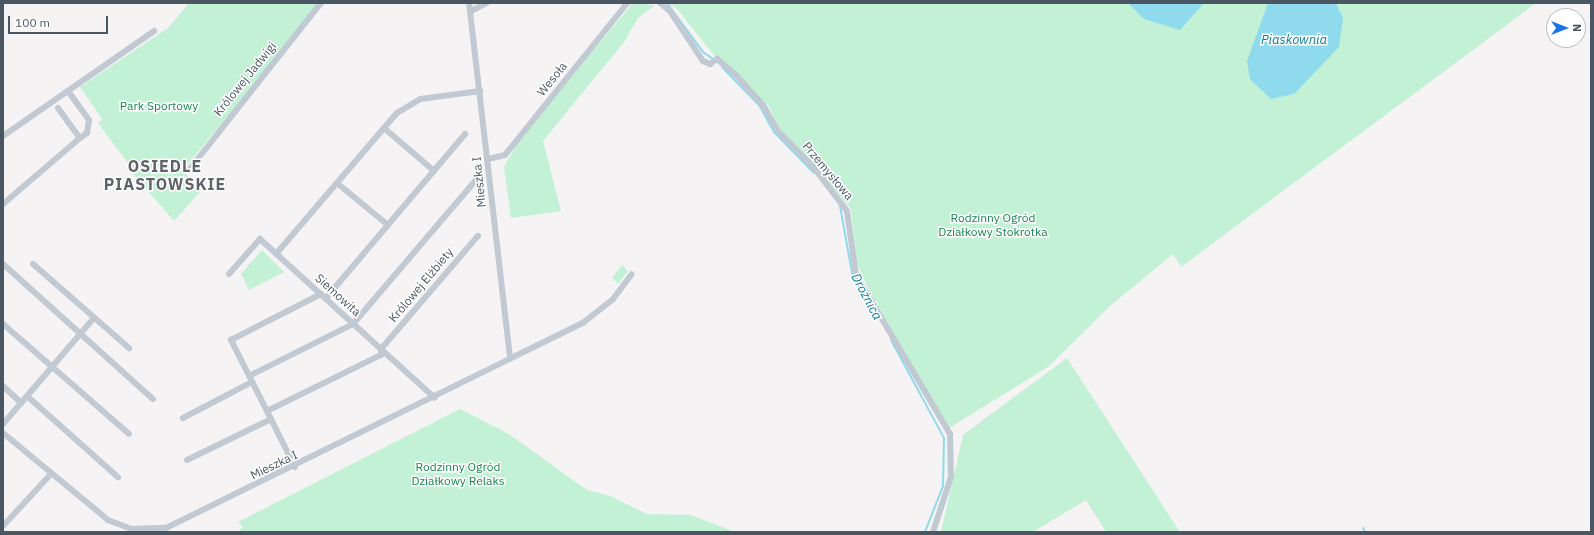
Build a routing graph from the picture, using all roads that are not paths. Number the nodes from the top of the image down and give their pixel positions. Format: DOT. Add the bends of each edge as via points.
graph roads {
  1 [pos="321,3"];
  2 [pos="468,3"];
  3 [pos="487,3"];
  4 [pos="627,3"];
  5 [pos="660,3"];
  6 [pos="471,11"];
  7 [pos="154,31"];
  8 [pos="68,91"];
  9 [pos="480,91"];
  10 [pos="58,108"];
  11 [pos="384,128"];
  12 [pos="466,134"];
  13 [pos="3,136"];
  14 [pos="80,138"];
  15 [pos="488,159"];
  16 [pos="190,170"];
  17 [pos="434,171"];
  18 [pos="475,181"];
  19 [pos="337,183"];
  20 [pos="3,204"];
  21 [pos="388,225"];
  22 [pos="478,236"];
  23 [pos="276,254"];
  24 [pos="3,264"];
  25 [pos="33,264"];
  26 [pos="229,274"];
  27 [pos="632,274"];
  28 [pos="323,296"];
  29 [pos="93,319"];
  30 [pos="3,324"];
  31 [pos="353,324"];
  32 [pos="80,334"];
  33 [pos="129,348"];
  34 [pos="381,348"];
  35 [pos="510,359"];
  36 [pos="52,367"];
  37 [pos="249,376"];
  38 [pos="252,382"];
  39 [pos="3,386"];
  40 [pos="27,396"];
  41 [pos="435,398"];
  42 [pos="153,399"];
  43 [pos="21,403"];
  44 [pos="267,411"];
  45 [pos="183,418"];
  46 [pos="271,419"];
  47 [pos="3,424"];
  48 [pos="3,433"];
  49 [pos="129,434"];
  50 [pos="188,460"];
  51 [pos="295,467"];
  52 [pos="51,474"];
  53 [pos="118,477"];
  54 [pos="3,526"];
  55 [pos="933,532"];
  1 -- 16 [label="street, Królowej Jadwigi"];
  2 -- 6 [label="street, Mieszka I"];
  3 -- 6 [label="street"];
  4 -- 15 [label="street, Wesoła" via="505,155"];
  5 -- 55 [label="street, Przemysłowa" via="670,11 703,62 710,64 717,59 736,75 763,105 778,131 814,168 847,211 856,275 950,434 951,477"];
  6 -- 9 [label="street, Mieszka I"];
  7 -- 8 [label="street"];
  8 -- 13 [label="street"];
  8 -- 14 [label="street" via="89,120 89,129"];
  9 -- 11 [label="street" via="420,99 397,113"];
  9 -- 15 [label="street, Mieszka I"];
  10 -- 14 [label="street"];
  11 -- 17 [label="street"];
  11 -- 19 [label="street"];
  12 -- 17 [label="street"];
  14 -- 20 [label="street"];
  15 -- 35 [label="street, Mieszka I"];
  17 -- 21 [label="street"];
  18 -- 31 [label="street"];
  19 -- 21 [label="street"];
  19 -- 23 [label="street"];
  21 -- 28 [label="street"];
  22 -- 34 [label="street, Królowej Elżbiety"];
  23 -- 26 [label="street, Siemowita" via="260,239"];
  23 -- 28 [label="street, Siemowita"];
  24 -- 32 [label="street"];
  25 -- 29 [label="street"];
  27 -- 35 [label="street, Mieszka I" via="600,312"];
  28 -- 31 [label="street, Siemowita"];
  28 -- 37 [label="street" via="231,340"];
  29 -- 32 [label="street"];
  29 -- 33 [label="street"];
  30 -- 36 [label="street"];
  31 -- 34 [label="street, Siemowita"];
  31 -- 37 [label="street"];
  32 -- 36 [label="street"];
  32 -- 42 [label="street"];
  34 -- 41 [label="street, Siemowita"];
  34 -- 44 [label="street, Królowej Elżbiety" via="378,358"];
  35 -- 41 [label="street, Mieszka I"];
  36 -- 40 [label="street"];
  36 -- 49 [label="street"];
  37 -- 38 [label="street"];
  38 -- 44 [label="street"];
  38 -- 45 [label="street"];
  39 -- 43 [label="street"];
  40 -- 43 [label="street"];
  40 -- 53 [label="street"];
  41 -- 51 [label="street, Mieszka I"];
  43 -- 47 [label="street"];
  44 -- 46 [label="street"];
  46 -- 50 [label="street"];
  46 -- 51 [label="street"];
  48 -- 52 [label="street, Mieszka I"];
  51 -- 52 [label="street, Mieszka I" via="197,516 150,531 131,529 108,520"];
  52 -- 54 [label="street"];
}
